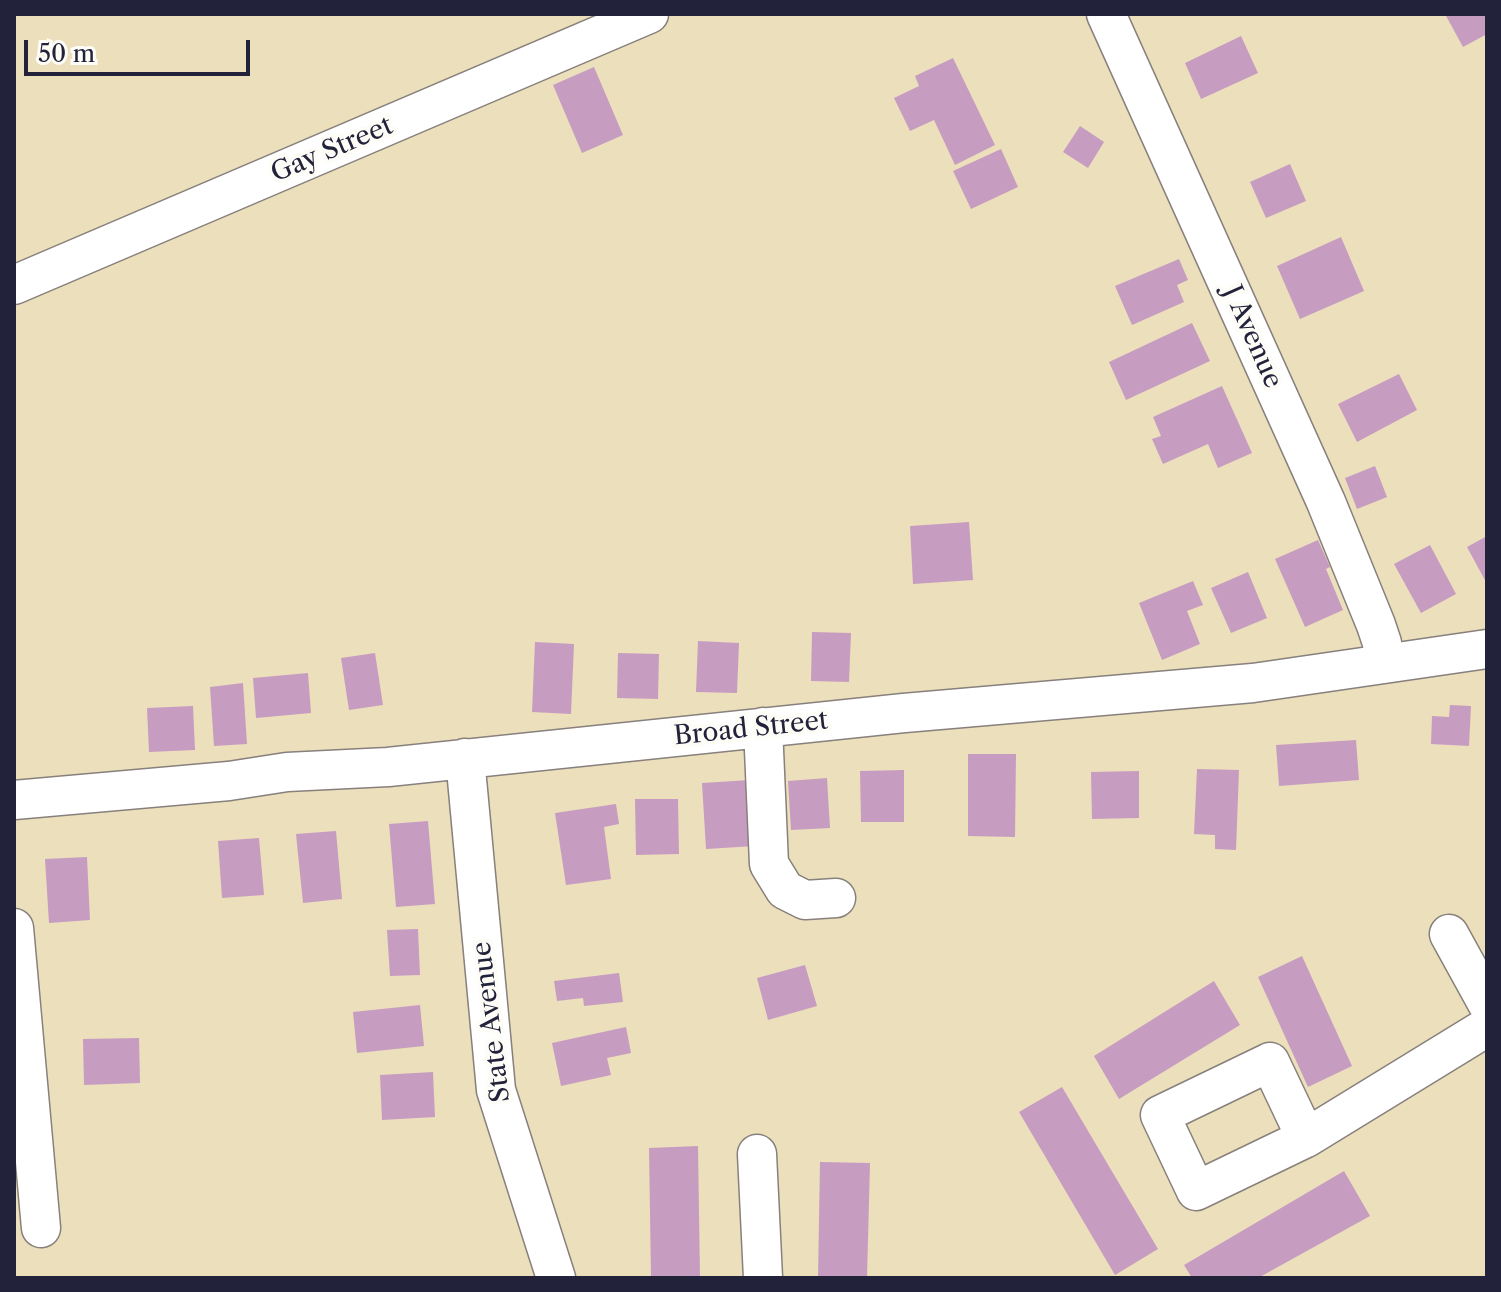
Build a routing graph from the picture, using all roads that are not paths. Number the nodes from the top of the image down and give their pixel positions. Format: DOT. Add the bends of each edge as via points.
graph roads {
  1 [pos="649,14"];
  2 [pos="1106,14"];
  3 [pos="14,285"];
  4 [pos="1487,649"];
  5 [pos="1383,664"];
  6 [pos="763,727"];
  7 [pos="465,758"];
  8 [pos="14,800"];
  9 [pos="836,898"];
  10 [pos="14,928"];
  11 [pos="1449,934"];
  12 [pos="1487,1003"];
  13 [pos="1487,1027"];
  14 [pos="1306,1138"];
  15 [pos="757,1154"];
  16 [pos="41,1228"];
  17 [pos="556,1278"];
  18 [pos="763,1278"];
  1 -- 3 [label="street, Gay Street"];
  2 -- 5 [label="street, J Avenue" via="1326,502 1376,625"];
  4 -- 5 [label="street, Broad Street"];
  5 -- 6 [label="street, Broad Street" via="1253,683"];
  6 -- 7 [label="street, Broad Street"];
  6 -- 9 [label="street" via="769,864 785,890 805,900"];
  7 -- 8 [label="street, Broad Street"];
  7 -- 17 [label="street, State Avenue" via="496,1090"];
  10 -- 16 [label="street"];
  11 -- 12 [label="street"];
  13 -- 14 [label="street"];
  15 -- 18 [label="street"];
}
